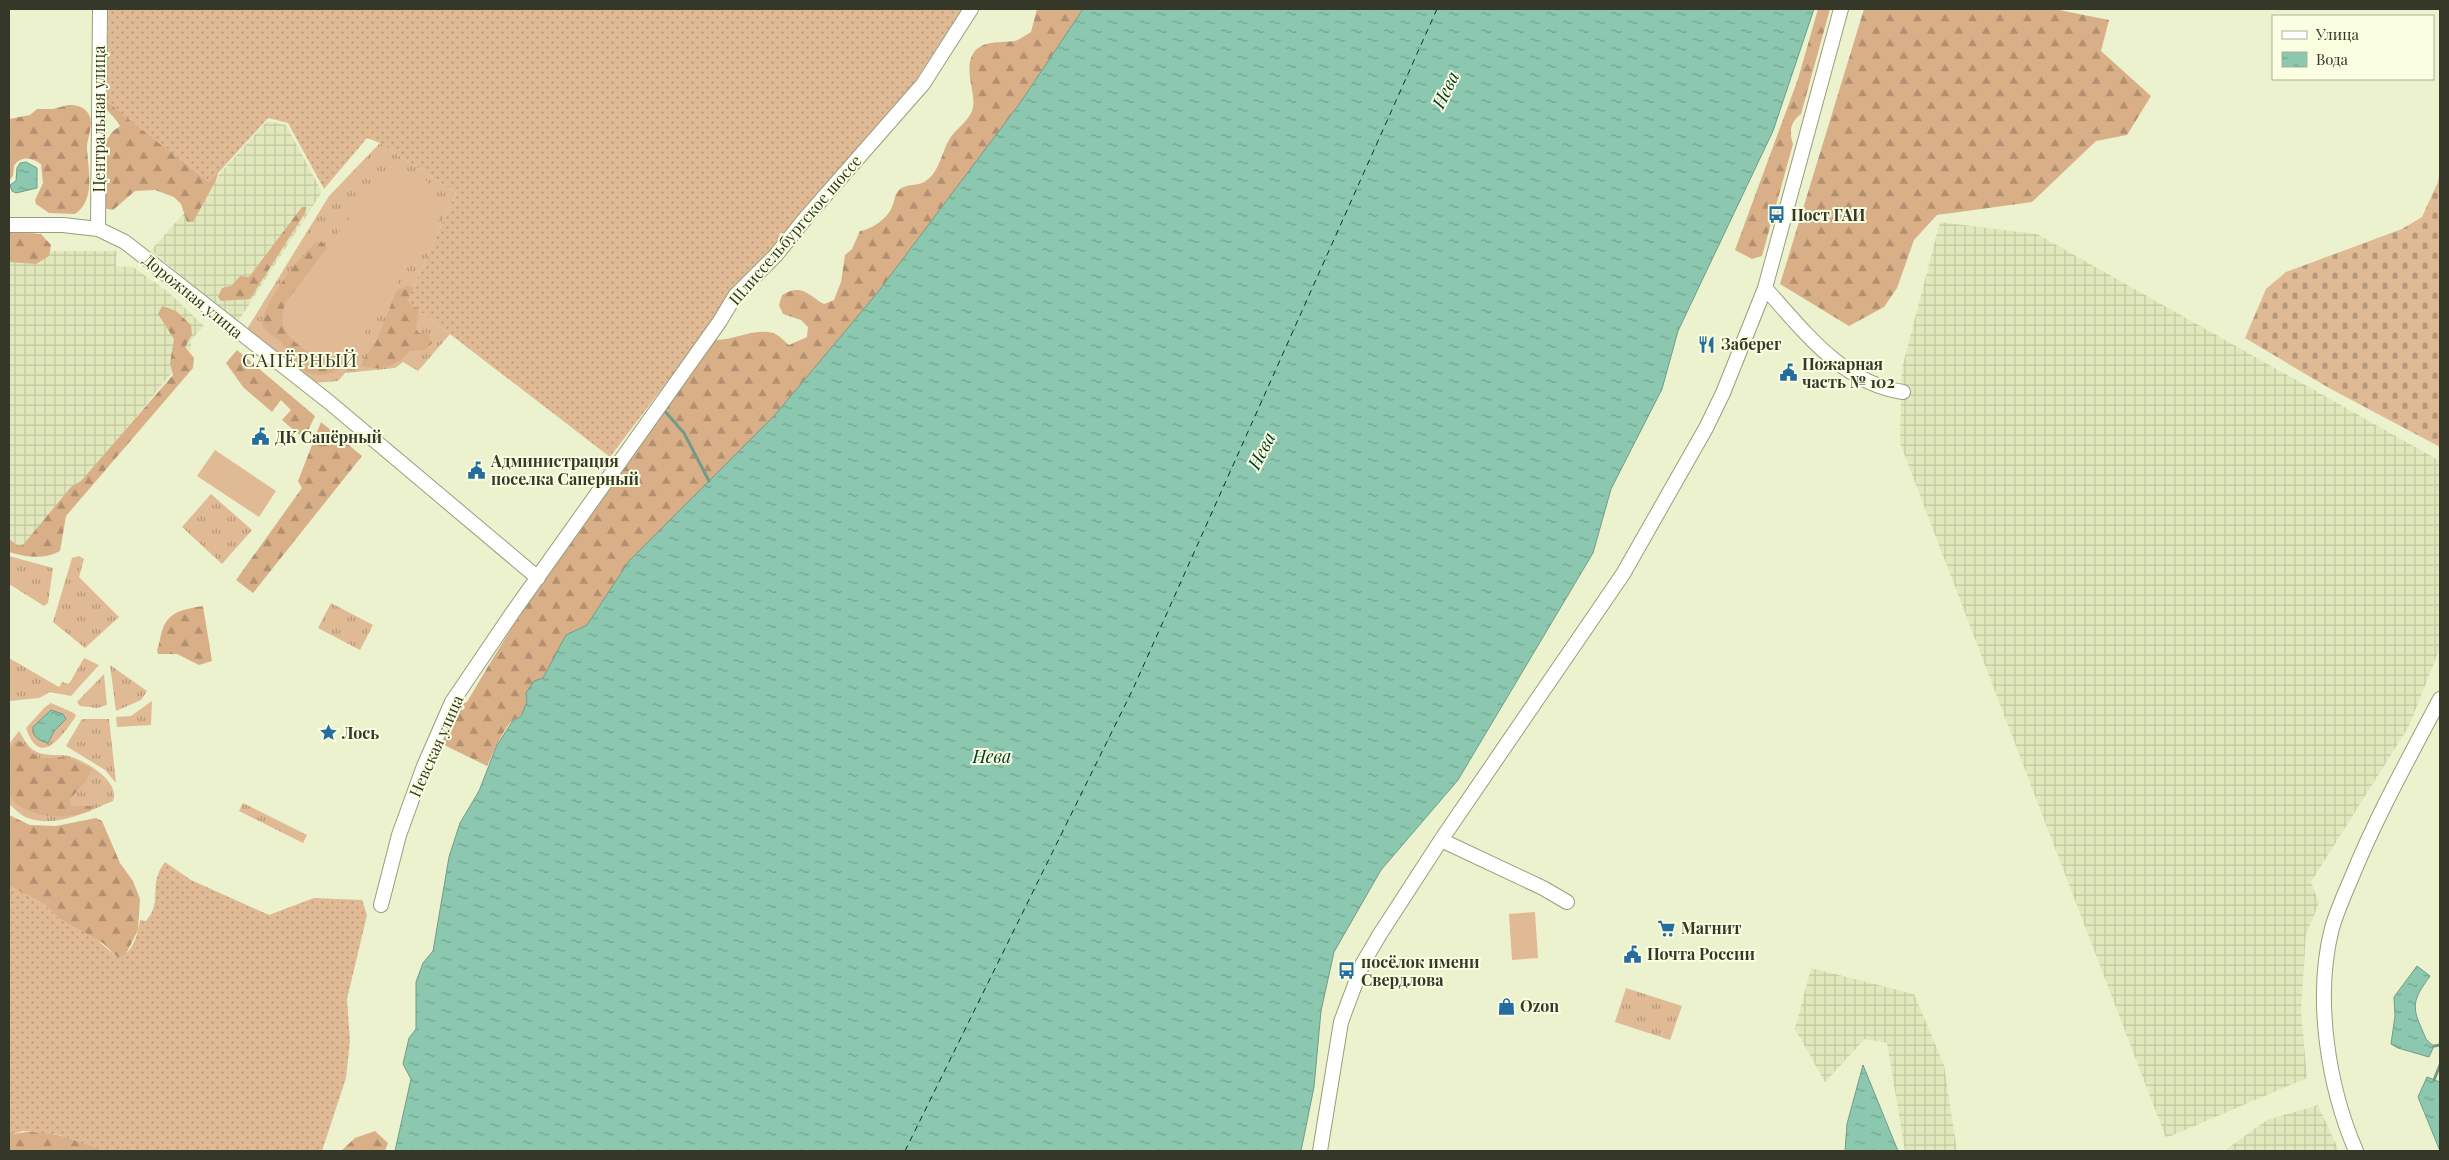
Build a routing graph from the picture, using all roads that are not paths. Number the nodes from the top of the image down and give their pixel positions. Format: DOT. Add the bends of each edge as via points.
graph roads {
  1 [pos="100,9"];
  2 [pos="971,9"];
  3 [pos="1841,9"];
  4 [pos="9,225"];
  5 [pos="98,229"];
  6 [pos="1765,288"];
  7 [pos="1903,392"];
  8 [pos="538,578"];
  9 [pos="2440,699"];
  10 [pos="1441,840"];
  11 [pos="1567,902"];
  12 [pos="380,905"];
  13 [pos="1320,1151"];
  14 [pos="2356,1151"];
  1 -- 5 [label="street, Центральная улица"];
  2 -- 8 [label="street, Шлиссельбургское шоссе" via="923,84 776,256 735,296"];
  3 -- 6 [label="street"];
  4 -- 5 [label="street, Дорожная улица"];
  5 -- 8 [label="street, Дорожная улица" via="125,242 316,391"];
  6 -- 7 [label="street" via="1831,358 1851,373 1885,389"];
  6 -- 10 [label="street" via="1706,428 1623,574"];
  8 -- 12 [label="street, Невская улица" via="446,714 399,835"];
  9 -- 14 [label="street" via="2362,850 2337,912 2328,946 2326,1002 2330,1067"];
  10 -- 11 [label="street"];
  10 -- 13 [label="street" via="1380,934 1358,975 1341,1022"];
}
